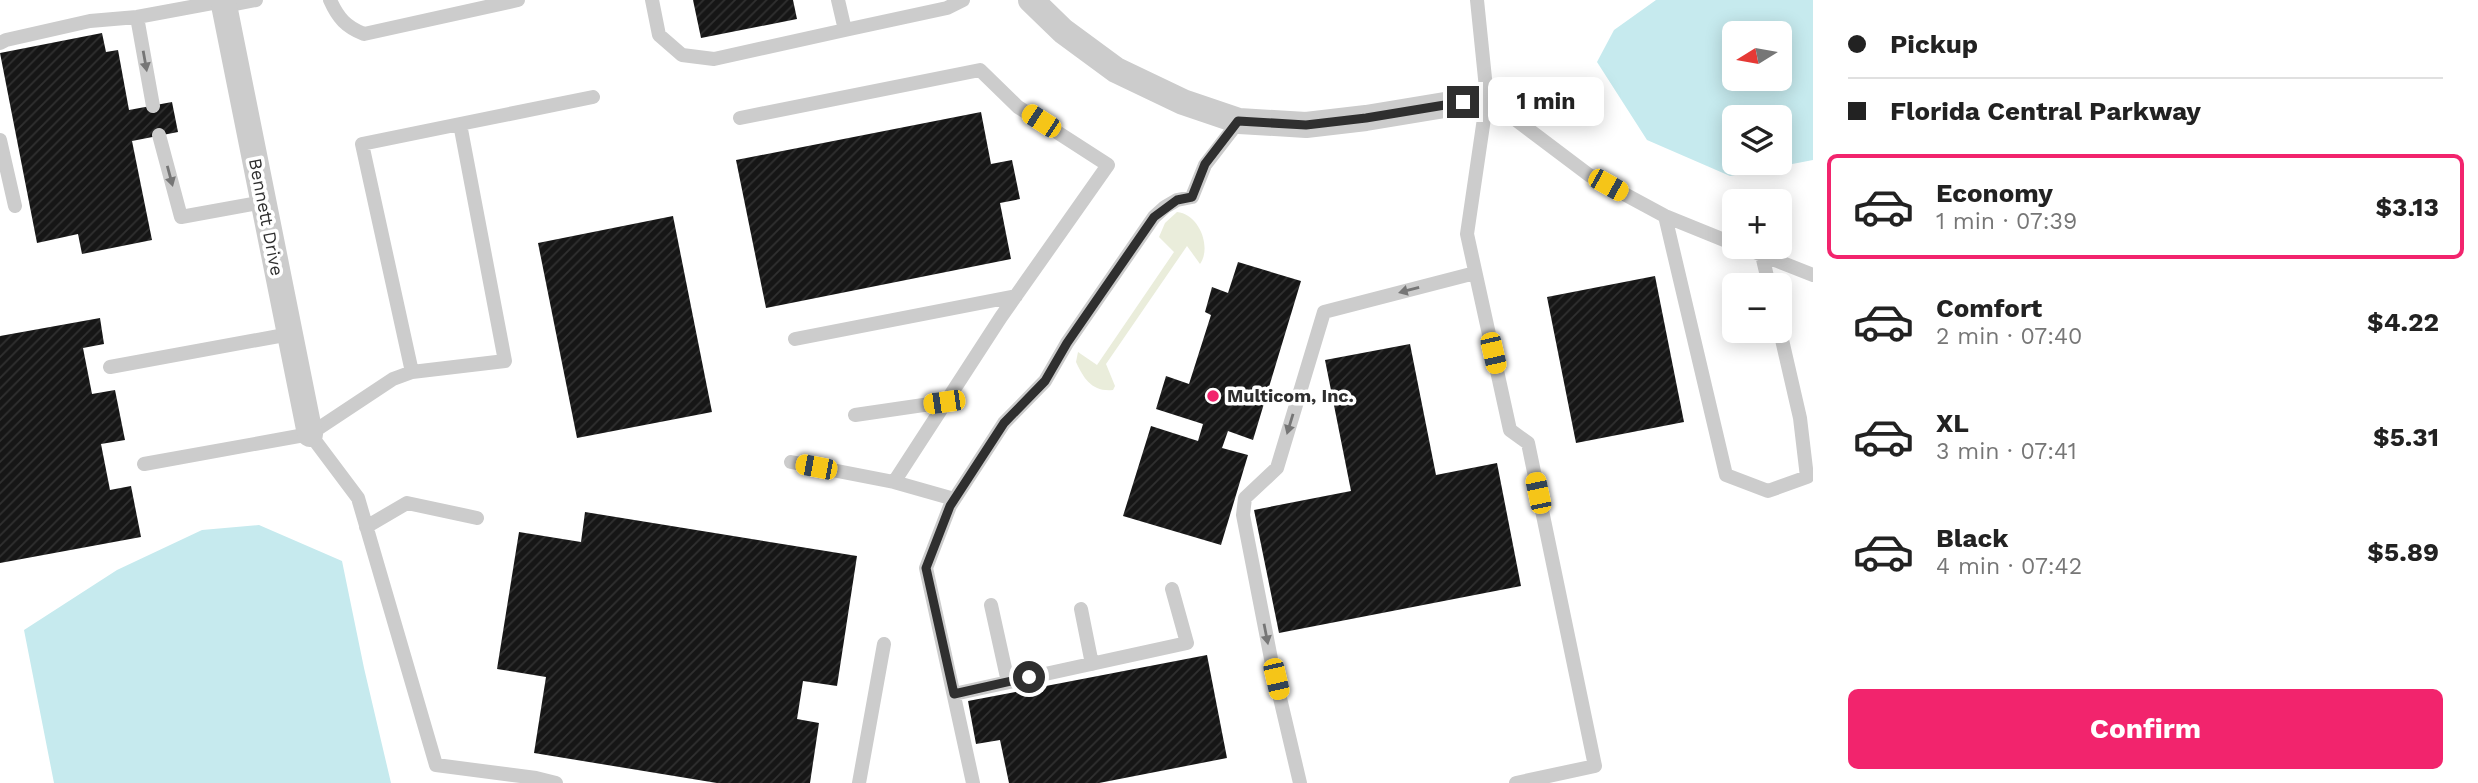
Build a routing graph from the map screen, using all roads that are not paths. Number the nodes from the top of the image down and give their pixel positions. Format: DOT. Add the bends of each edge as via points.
graph roads {
  1 [pos="256,0"];
  2 [pos="331,0"];
  3 [pos="518,0"];
  4 [pos="652,0"];
  5 [pos="838,0"];
  6 [pos="963,0"];
  7 [pos="1031,0"];
  8 [pos="1477,0"];
  9 [pos="223,3"];
  10 [pos="137,17"];
  11 [pos="845,30"];
  12 [pos="0,43"];
  13 [pos="593,97"];
  14 [pos="1487,98"];
  15 [pos="153,106"];
  16 [pos="740,118"];
  17 [pos="1238,121"];
  18 [pos="460,124"];
  19 [pos="159,135"];
  20 [pos="0,140"];
  21 [pos="263,202"];
  22 [pos="15,206"];
  23 [pos="1665,216"];
  24 [pos="1722,239"];
  25 [pos="1772,259"];
  26 [pos="1475,273"];
  27 [pos="1813,275"];
  28 [pos="1017,296"];
  29 [pos="290,334"];
  30 [pos="796,339"];
  31 [pos="1783,343"];
  32 [pos="110,367"];
  33 [pos="412,373"];
  34 [pos="944,402"];
  35 [pos="855,415"];
  36 [pos="310,434"];
  37 [pos="790,461"];
  38 [pos="144,464"];
  39 [pos="894,482"];
  40 [pos="954,499"];
  41 [pos="477,518"];
  42 [pos="366,527"];
  43 [pos="1172,589"];
  44 [pos="991,605"];
  45 [pos="1080,609"];
  46 [pos="884,644"];
  47 [pos="1092,664"];
  48 [pos="1008,682"];
  49 [pos="954,694"];
  50 [pos="556,783"];
  51 [pos="859,783"];
  52 [pos="974,783"];
  53 [pos="1300,783"];
  54 [pos="1516,783"];
  1 -- 9 [label="lane"];
  2 -- 3 [label="lane" via="348,28 364,34"];
  4 -- 11 [label="lane" via="659,35 682,55 714,59"];
  5 -- 11 [label="lane"];
  6 -- 11 [label="lane" via="947,8"];
  7 -- 17 [label="street" via="1063,32 1116,70 1183,102"];
  8 -- 14 [label="lane"];
  9 -- 10 [label="lane"];
  9 -- 21 [label="street, Bennett Drive"];
  10 -- 12 [label="lane" via="90,21"];
  10 -- 15 [label="lane, one-way"];
  13 -- 18 [label="lane"];
  14 -- 17 [label="street" via="1306,125"];
  14 -- 23 [label="lane" via="1589,175"];
  14 -- 26 [label="lane" via="1466,234"];
  16 -- 28 [label="lane" via="979,70 1018,107 1108,165"];
  17 -- 40 [label="lane" via="1205,164 1192,197 1165,207 1145,230 1045,381 1004,423"];
  18 -- 33 [label="lane" via="362,144"];
  18 -- 33 [label="lane" via="505,361"];
  19 -- 21 [label="lane, one-way" via="181,217"];
  20 -- 22 [label="lane"];
  21 -- 29 [label="street, Bennett Drive"];
  23 -- 24 [label="lane"];
  23 -- 31 [label="lane" via="1726,475 1768,491 1807,477 1800,418"];
  25 -- 27 [label="lane"];
  26 -- 53 [label="lane, one-way" via="1324,312 1277,468 1245,498 1243,514"];
  26 -- 54 [label="lane" via="1510,430 1528,443 1595,766"];
  28 -- 30 [label="lane"];
  28 -- 34 [label="lane"];
  29 -- 32 [label="lane"];
  29 -- 36 [label="street, Bennett Drive"];
  33 -- 36 [label="lane" via="393,379"];
  34 -- 35 [label="lane"];
  34 -- 39 [label="lane"];
  36 -- 38 [label="lane"];
  36 -- 42 [label="lane" via="358,498"];
  37 -- 39 [label="lane"];
  39 -- 40 [label="lane"];
  40 -- 49 [label="lane" via="926,568"];
  41 -- 42 [label="lane" via="407,503"];
  42 -- 50 [label="lane" via="436,765"];
  43 -- 47 [label="lane" via="1186,643"];
  44 -- 48 [label="lane"];
  45 -- 47 [label="lane"];
  46 -- 51 [label="lane"];
  47 -- 48 [label="lane"];
  48 -- 49 [label="lane"];
  49 -- 52 [label="lane"];
}
